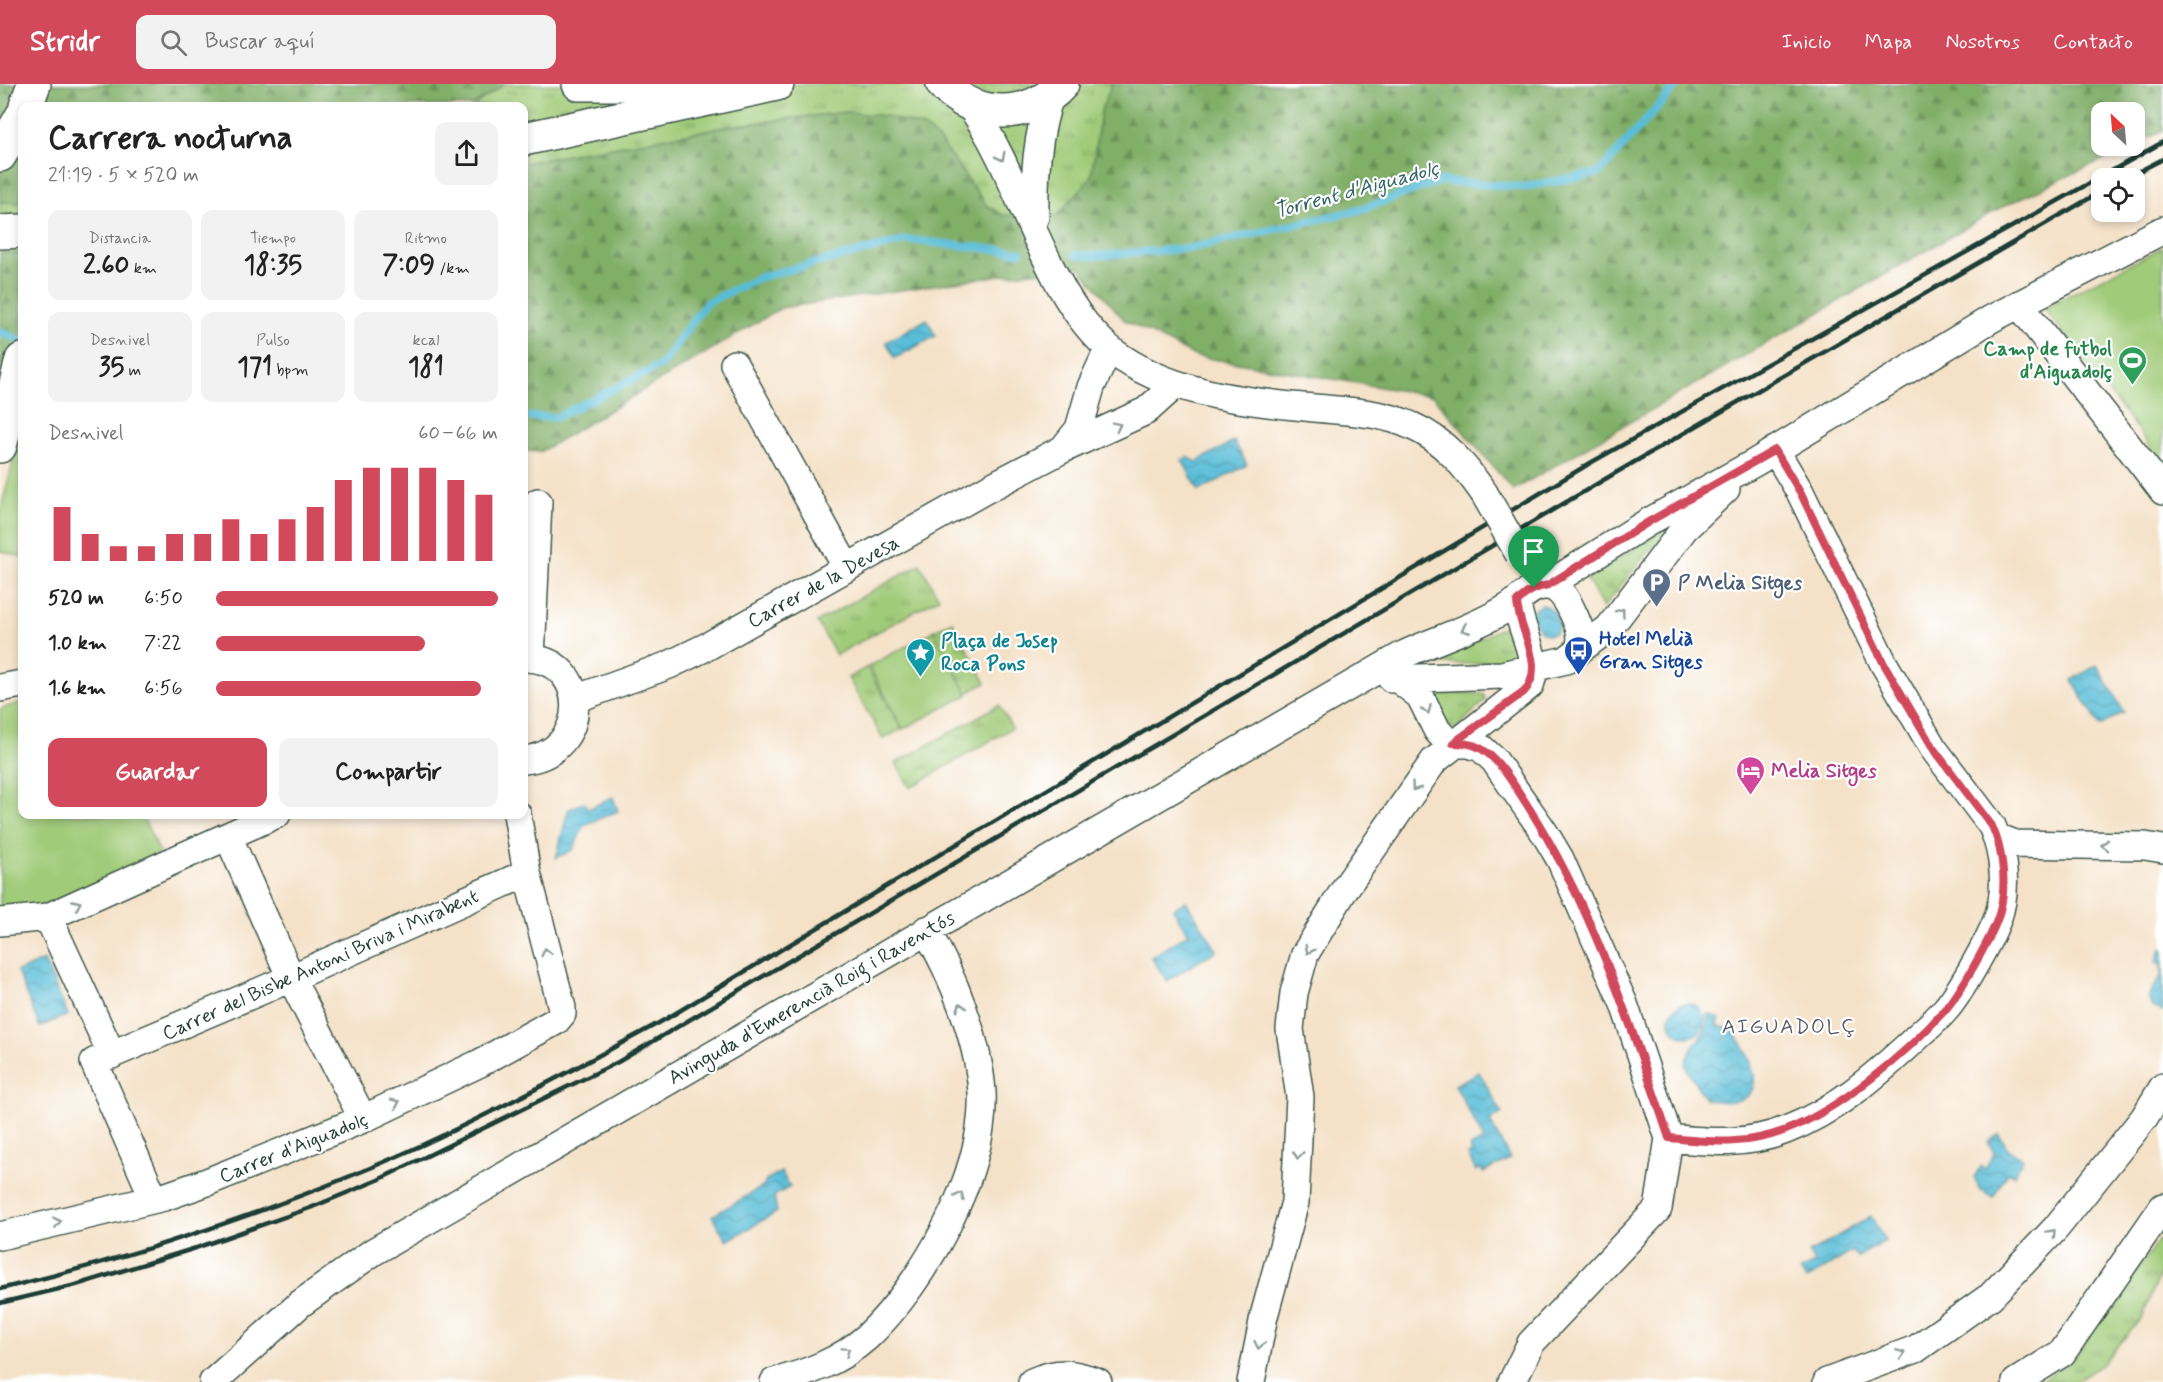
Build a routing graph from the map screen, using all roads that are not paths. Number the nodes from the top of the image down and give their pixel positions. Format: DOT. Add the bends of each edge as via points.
graph roads {
  1 [pos="34,84"];
  2 [pos="579,84"];
  3 [pos="697,84"];
  4 [pos="777,84"];
  5 [pos="943,84"];
  6 [pos="1056,90"];
  7 [pos="27,102"];
  8 [pos="971,107"];
  9 [pos="18,123"];
  10 [pos="528,139"];
  11 [pos="0,155"];
  12 [pos="1035,230"];
  13 [pos="2163,230"];
  14 [pos="18,231"];
  15 [pos="0,232"];
  16 [pos="2019,304"];
  17 [pos="1109,348"];
  18 [pos="734,364"];
  19 [pos="18,376"];
  20 [pos="1175,385"];
  21 [pos="0,446"];
  22 [pos="1063,449"];
  23 [pos="1765,456"];
  24 [pos="2163,491"];
  25 [pos="538,502"];
  26 [pos="847,568"];
  27 [pos="1533,592"];
  28 [pos="528,644"];
  29 [pos="1578,652"];
  30 [pos="528,658"];
  31 [pos="1534,669"];
  32 [pos="1398,679"];
  33 [pos="18,685"];
  34 [pos="1349,687"];
  35 [pos="0,688"];
  36 [pos="576,699"];
  37 [pos="1453,743"];
  38 [pos="528,759"];
  39 [pos="266,819"];
  40 [pos="518,819"];
  41 [pos="228,836"];
  42 [pos="1997,837"];
  43 [pos="2163,849"];
  44 [pos="527,873"];
  45 [pos="48,917"];
  46 [pos="0,922"];
  47 [pos="926,930"];
  48 [pos="291,978"];
  49 [pos="112,1055"];
  50 [pos="2163,1086"];
  51 [pos="363,1119"];
  52 [pos="1669,1138"];
  53 [pos="154,1199"];
  54 [pos="2163,1207"];
  55 [pos="0,1236"];
  56 [pos="219,1379"];
  57 [pos="774,1382"];
  58 [pos="1032,1382"];
  59 [pos="1098,1382"];
  60 [pos="1251,1382"];
  61 [pos="1512,1382"];
  62 [pos="1827,1382"];
  63 [pos="2016,1382"];
  1 -- 7 [label="main road"];
  2 -- 3 [label="main road"];
  4 -- 10 [label="main road"];
  5 -- 8 [label="main road"];
  6 -- 8 [label="main road" via="1010,111"];
  6 -- 12 [label="street" via="1042,122 1034,171"];
  8 -- 12 [label="street, one-way" via="996,146"];
  9 -- 11 [label="main road"];
  12 -- 17 [label="street" via="1079,315"];
  13 -- 16 [label="street, Avinguda d'Emerencià Roig i Raventós"];
  14 -- 15 [label="main road"];
  16 -- 23 [label="street, Avinguda d'Emerencià Roig i Raventós"];
  16 -- 24 [label="street"];
  17 -- 20 [label="street"];
  17 -- 22 [label="street, Carrer de la Devesa" via="1091,387 1079,429"];
  18 -- 26 [label="street"];
  19 -- 21 [label="main road"];
  22 -- 20 [label="street, Carrer de la Devesa, one-way" via="1146,411"];
  20 -- 27 [label="street, bridge" via="1239,399 1378,416 1413,426 1457,457 1484,493 1519,554"];
  22 -- 26 [label="street, Carrer de la Devesa"];
  23 -- 27 [label="street, Avinguda d'Emerencià Roig i Raventós"];
  29 -- 23 [label="street, Avinguda d'Emerencià Roig i Raventós, one-way" via="1609,628 1684,529"];
  23 -- 42 [label="street" via="1800,492 1884,664 1933,748 1982,811"];
  25 -- 28 [label="street"];
  26 -- 36 [label="street, Carrer de la Devesa" via="669,665"];
  27 -- 29 [label="street" via="1558,590 1569,604 1582,641"];
  27 -- 31 [label="street" via="1518,615"];
  27 -- 34 [label="street, Avinguda d'Emerencià Roig i Raventós, one-way" via="1486,620 1403,655"];
  29 -- 31 [label="street" via="1556,664"];
  30 -- 36 [label="street" via="543,661 564,675"];
  31 -- 32 [label="street, Avinguda d'Emerencià Roig i Raventós" via="1502,675"];
  31 -- 37 [label="street" via="1524,692"];
  32 -- 34 [label="street, Avinguda d'Emerencià Roig i Raventós"];
  32 -- 37 [label="street, one-way" via="1420,696 1437,730"];
  33 -- 35 [label="street"];
  34 -- 47 [label="street, Avinguda d'Emerencià Roig i Raventós"];
  36 -- 38 [label="street" via="567,736 552,750"];
  37 -- 52 [label="street" via="1475,746 1494,760 1560,859 1624,1004"];
  37 -- 60 [label="street, one-way" via="1434,761 1410,795 1305,954 1294,993 1290,1029 1299,1097 1295,1202 1264,1316"];
  39 -- 41 [label="street"];
  40 -- 44 [label="street"];
  45 -- 41 [label="street, one-way"];
  41 -- 48 [label="street"];
  43 -- 42 [label="street, one-way" via="2015,844"];
  42 -- 52 [label="street" via="2003,875 1997,920 1946,1010 1870,1080 1785,1130 1734,1143"];
  44 -- 48 [label="street, Carrer del Bisbe Antoni Briva i Mirabent"];
  51 -- 44 [label="street, Carrer d'Aiguadolç, one-way" via="480,1063 562,1014"];
  45 -- 46 [label="street"];
  45 -- 49 [label="street"];
  47 -- 56 [label="street, Avinguda d'Emerencià Roig i Raventós" via="374,1252 321,1288"];
  57 -- 47 [label="street, one-way" via="813,1372 867,1337 926,1267 968,1178 979,1128 982,1094 978,1066 951,978"];
  48 -- 49 [label="street, Carrer del Bisbe Antoni Briva i Mirabent"];
  48 -- 51 [label="street"];
  49 -- 53 [label="street" via="94,1062"];
  62 -- 50 [label="street, one-way" via="1916,1349 1990,1296 2056,1228 2144,1118"];
  51 -- 53 [label="street, Carrer d'Aiguadolç" via="207,1182"];
  52 -- 61 [label="street" via="1658,1209 1531,1343"];
  55 -- 53 [label="street, Carrer d'Aiguadolç, one-way"];
  54 -- 63 [label="street" via="2062,1353"];
  58 -- 59 [label="street" via="1074,1372"];
}
